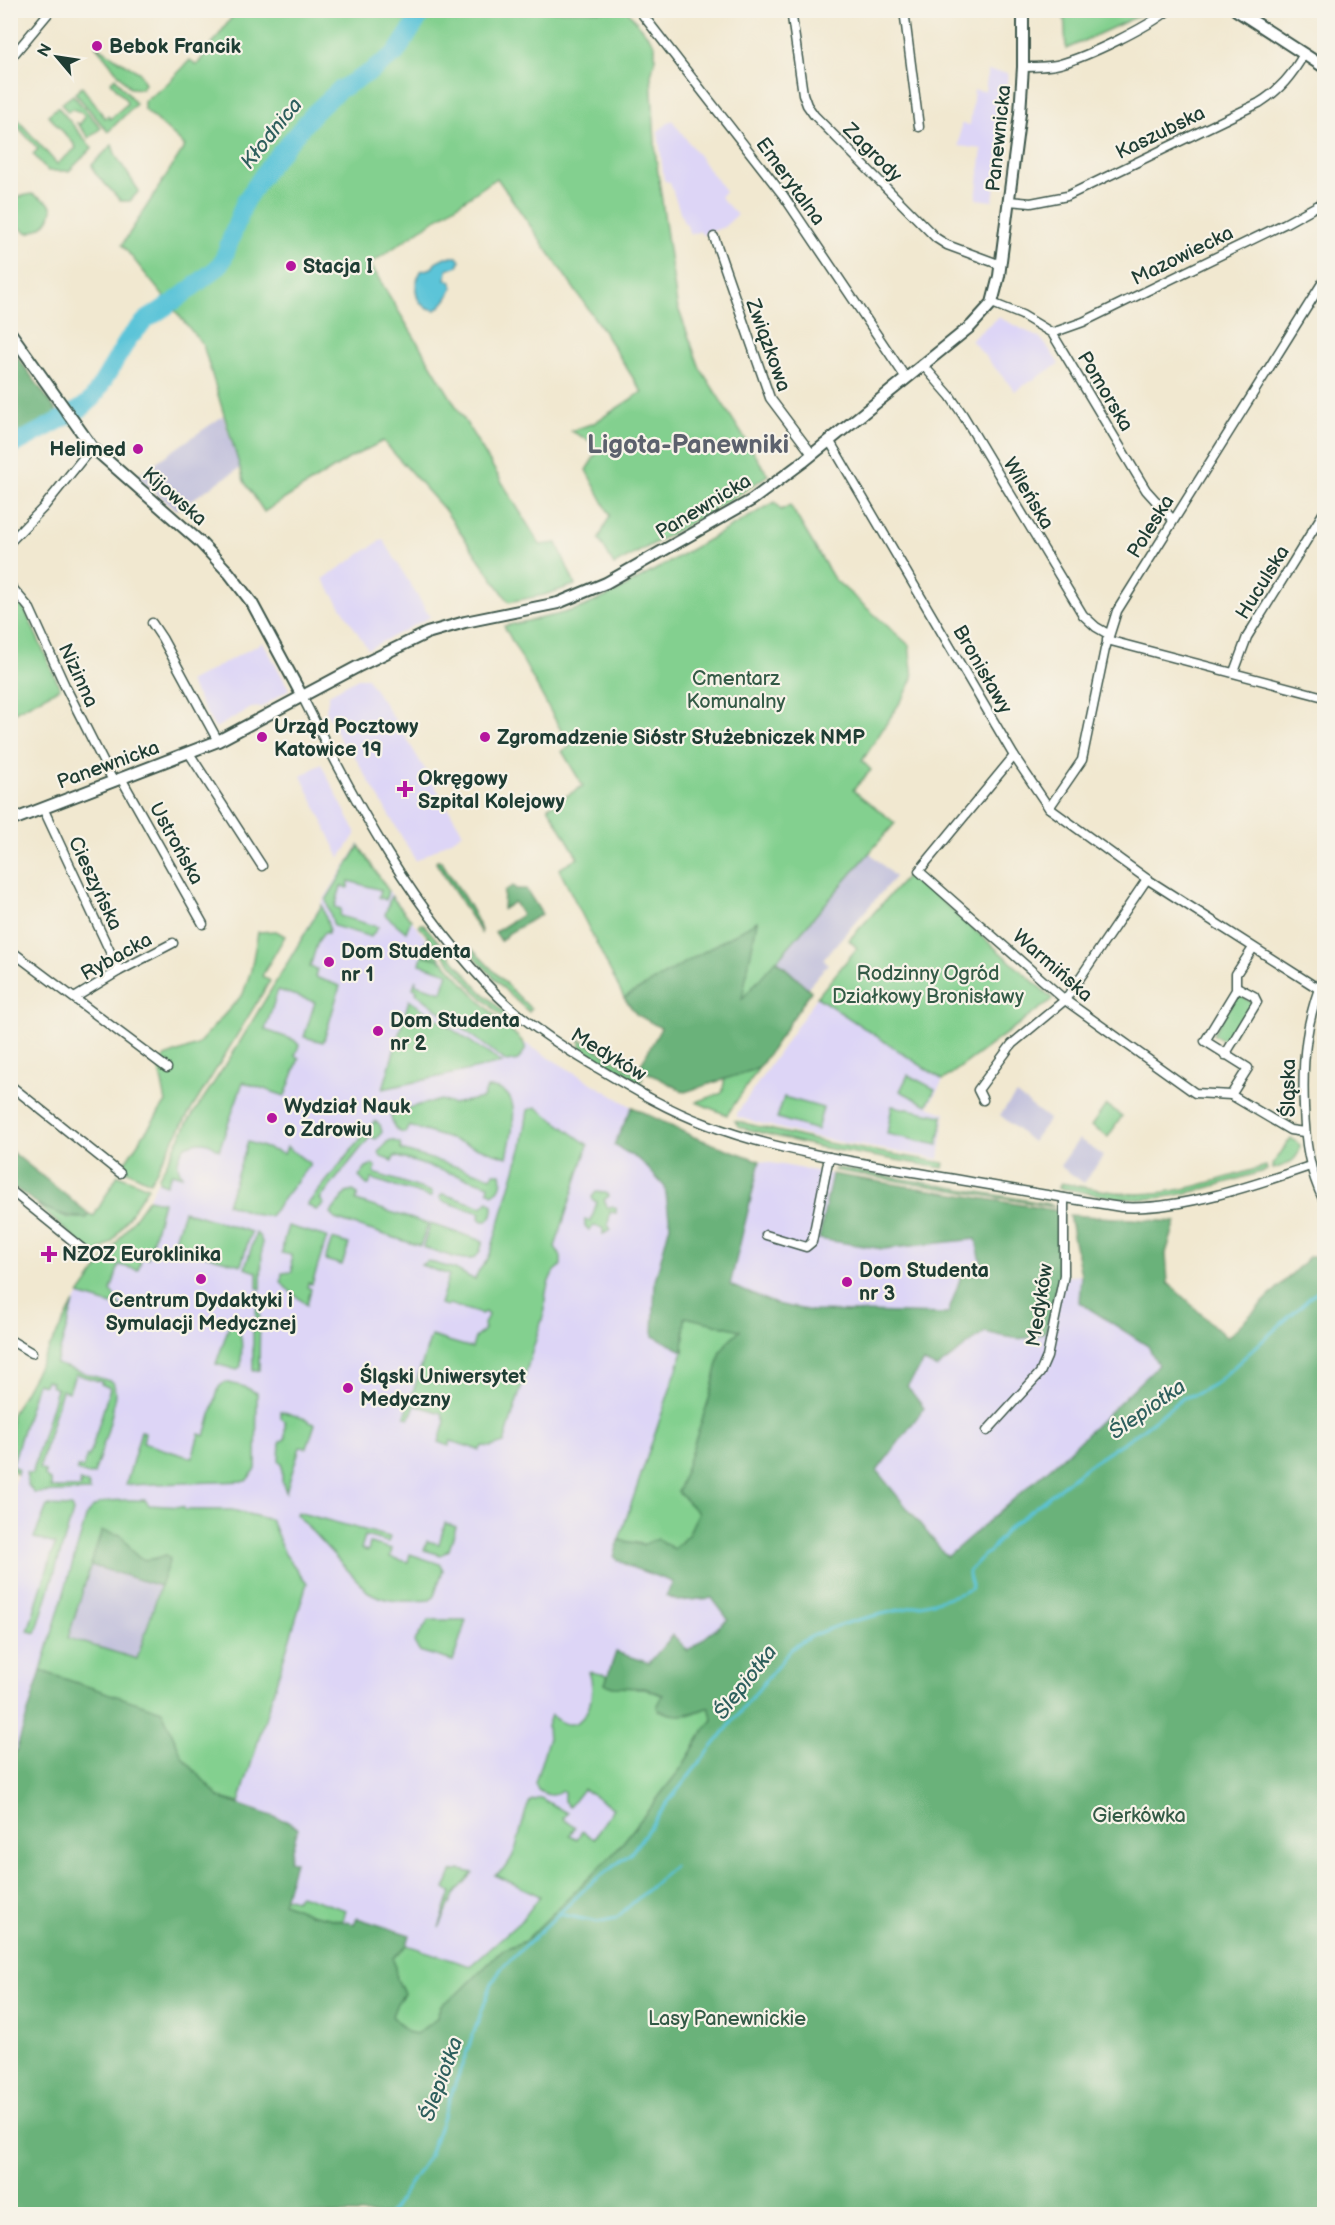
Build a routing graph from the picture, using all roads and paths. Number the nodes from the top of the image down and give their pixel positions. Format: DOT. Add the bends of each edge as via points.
graph roads {
  1 [pos="51,10"];
  2 [pos="639,10"];
  3 [pos="791,10"];
  4 [pos="904,10"];
  5 [pos="1023,10"];
  6 [pos="1169,10"];
  7 [pos="1236,10"];
  8 [pos="1304,54"];
  9 [pos="10,59"];
  10 [pos="1023,67"];
  11 [pos="1324,67"];
  12 [pos="919,127"];
  13 [pos="1009,201"];
  14 [pos="1324,202"];
  15 [pos="714,237"];
  16 [pos="1001,265"];
  17 [pos="1324,280"];
  18 [pos="992,303"];
  19 [pos="10,332"];
  20 [pos="1052,333"];
  21 [pos="923,365"];
  22 [pos="906,378"];
  23 [pos="829,440"];
  24 [pos="92,447"];
  25 [pos="812,454"];
  26 [pos="1324,512"];
  27 [pos="1173,520"];
  28 [pos="10,542"];
  29 [pos="10,585"];
  30 [pos="152,624"];
  31 [pos="1108,637"];
  32 [pos="1234,672"];
  33 [pos="302,696"];
  34 [pos="1324,696"];
  35 [pos="219,741"];
  36 [pos="189,753"];
  37 [pos="1014,756"];
  38 [pos="117,780"];
  39 [pos="43,808"];
  40 [pos="1049,808"];
  41 [pos="10,821"];
  42 [pos="262,866"];
  43 [pos="1147,879"];
  44 [pos="203,924"];
  45 [pos="173,943"];
  46 [pos="1252,948"];
  47 [pos="10,950"];
  48 [pos="119,971"];
  49 [pos="1324,975"];
  50 [pos="1237,987"];
  51 [pos="1319,989"];
  52 [pos="76,998"];
  53 [pos="1065,1000"];
  54 [pos="1226,1055"];
  55 [pos="167,1068"];
  56 [pos="10,1085"];
  57 [pos="1231,1095"];
  58 [pos="983,1100"];
  59 [pos="1304,1132"];
  60 [pos="829,1157"];
  61 [pos="1310,1166"];
  62 [pos="120,1173"];
  63 [pos="10,1190"];
  64 [pos="1064,1197"];
  65 [pos="1324,1202"];
  66 [pos="766,1235"];
  67 [pos="84,1250"];
  68 [pos="10,1340"];
  69 [pos="33,1353"];
  70 [pos="987,1431"];
  1 -- 9 [label="street"];
  2 -- 22 [label="street, Emerytalna" via="783,195"];
  3 -- 16 [label="street, Zagrody" via="803,94 814,116 936,238"];
  4 -- 12 [label="street"];
  5 -- 10 [label="street, Panewnicka"];
  6 -- 10 [label="street" via="1077,58"];
  7 -- 8 [label="street"];
  8 -- 11 [label="street"];
  8 -- 13 [label="street, Kaszubska" via="1287,81 1259,103 1067,196 1031,203"];
  10 -- 13 [label="street, Panewnicka"];
  13 -- 16 [label="street, Panewnicka"];
  14 -- 20 [label="street, Mazowiecka" via="1083,322"];
  15 -- 25 [label="street, Związkowa" via="770,398"];
  16 -- 18 [label="street, Panewnicka"];
  17 -- 27 [label="street, Poleska"];
  18 -- 20 [label="street, Pomorska"];
  18 -- 21 [label="street, Panewnicka" via="979,319"];
  19 -- 24 [label="street, Kijowska"];
  20 -- 27 [label="street, Pomorska" via="1146,490"];
  21 -- 22 [label="street, Panewnicka"];
  21 -- 31 [label="street, Wileńska" via="963,415 1083,615"];
  22 -- 23 [label="street, Panewnicka"];
  23 -- 25 [label="street, Panewnicka"];
  23 -- 37 [label="street, Bronisławy"];
  24 -- 28 [label="street"];
  24 -- 33 [label="street, Kijowska" via="200,542 229,573 252,603"];
  25 -- 33 [label="street, Panewnicka" via="733,512 591,591 427,633"];
  26 -- 32 [label="street, Huculska" via="1247,637"];
  27 -- 31 [label="street, Poleska" via="1117,611"];
  29 -- 38 [label="street, Nizinna" via="30,609 65,686"];
  30 -- 35 [label="street"];
  31 -- 32 [label="street, Wileńska"];
  31 -- 40 [label="street, Poleska" via="1082,760"];
  32 -- 34 [label="street, Wileńska"];
  33 -- 35 [label="street, Panewnicka"];
  33 -- 60 [label="street, Medyków" via="354,798 400,876 467,962 525,1021 631,1088 697,1121 752,1140"];
  35 -- 36 [label="street, Panewnicka"];
  36 -- 38 [label="street, Panewnicka"];
  36 -- 42 [label="street"];
  37 -- 40 [label="street, Bronisławy"];
  37 -- 53 [label="street, Warmińska" via="919,871"];
  38 -- 39 [label="street, Panewnicka"];
  38 -- 44 [label="street, Ustrońska"];
  39 -- 41 [label="street, Panewnicka"];
  39 -- 48 [label="street, Cieszyńska"];
  40 -- 43 [label="street, Bronisławy"];
  43 -- 46 [label="street, Bronisławy"];
  43 -- 53 [label="street"];
  45 -- 48 [label="street, Rybacka"];
  46 -- 50 [label="street" via="1236,974"];
  46 -- 51 [label="street, Bronisławy"];
  47 -- 52 [label="street"];
  48 -- 52 [label="street, Rybacka"];
  49 -- 51 [label="street, Śląska"];
  50 -- 54 [label="street" via="1257,1002"];
  50 -- 54 [label="street" via="1205,1041"];
  51 -- 59 [label="street, Śląska" via="1303,1062"];
  52 -- 55 [label="street"];
  53 -- 57 [label="street, Warmińska" via="1195,1093"];
  53 -- 58 [label="street" via="1002,1055 978,1090"];
  54 -- 57 [label="street" via="1248,1068"];
  56 -- 62 [label="street"];
  57 -- 59 [label="street, Warmińska" via="1290,1130"];
  59 -- 61 [label="street, Śląska"];
  60 -- 64 [label="street, Medyków"];
  60 -- 66 [label="street" via="812,1242 806,1247"];
  61 -- 64 [label="street, Medyków" via="1202,1198 1157,1206 1121,1207"];
  61 -- 65 [label="street, Śląska"];
  63 -- 67 [label="street"];
  64 -- 70 [label="street, Medyków" via="1064,1275 1047,1357 1040,1373"];
  68 -- 69 [label="street"];
}
